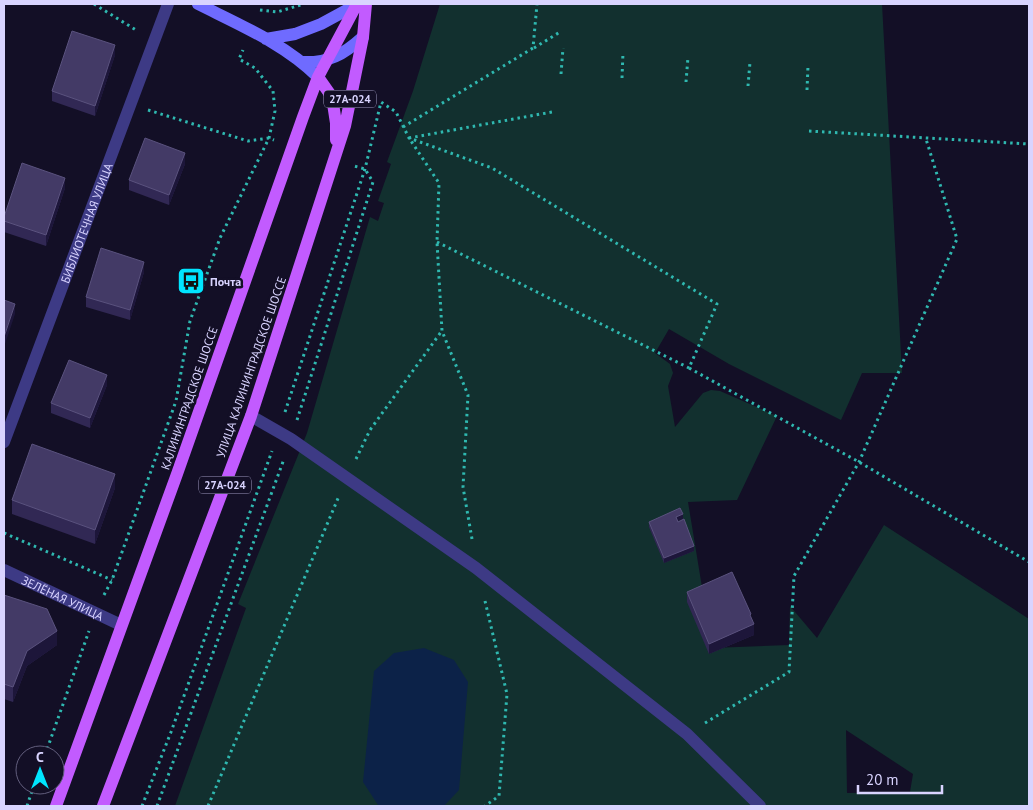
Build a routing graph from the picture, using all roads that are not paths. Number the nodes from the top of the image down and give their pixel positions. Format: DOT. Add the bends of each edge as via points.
graph roads {
  1 [pos="168,4"];
  2 [pos="198,4"];
  3 [pos="360,4"];
  4 [pos="363,37"];
  5 [pos="266,39"];
  6 [pos="326,61"];
  7 [pos="302,62"];
  8 [pos="318,77"];
  9 [pos="335,160"];
  10 [pos="251,416"];
  11 [pos="4,442"];
  12 [pos="4,570"];
  13 [pos="121,625"];
  14 [pos="56,806"];
  15 [pos="103,806"];
  16 [pos="760,806"];
  1 -- 11 [label="street, БИБЛИОТЕЧНАЯ УЛИЦА"];
  2 -- 5 [label="main road"];
  3 -- 4 [label="main road, УЛИЦА КАЛИНИНГРАДСКОЕ ШОССЕ / 27А-024"];
  3 -- 5 [label="main road" via="295,34"];
  3 -- 6 [label="main road, КАЛИНИНГРАДСКОЕ ШОССЕ / 27А-024"];
  4 -- 6 [label="main road"];
  4 -- 9 [label="main road, УЛИЦА КАЛИНИНГРАДСКОЕ ШОССЕ / 27А-024"];
  5 -- 7 [label="main road"];
  6 -- 7 [label="main road"];
  6 -- 8 [label="main road, КАЛИНИНГРАДСКОЕ ШОССЕ / 27А-024"];
  7 -- 8 [label="main road"];
  8 -- 9 [label="main road, УЛИЦА КАЛИНИНГРАДСКОЕ ШОССЕ / 27А-024" via="332,97 336,123"];
  8 -- 13 [label="main road, КАЛИНИНГРАДСКОЕ ШОССЕ / 27А-024"];
  9 -- 10 [label="main road, УЛИЦА КАЛИНИНГРАДСКОЕ ШОССЕ / 27А-024"];
  10 -- 15 [label="main road, УЛИЦА КАЛИНИНГРАДСКОЕ ШОССЕ / 27А-024"];
  10 -- 16 [label="street" via="291,439 476,568 687,734"];
  12 -- 13 [label="street, ЗЕЛЁНАЯ УЛИЦА"];
  13 -- 14 [label="main road, КАЛИНИНГРАДСКОЕ ШОССЕ / 27А-024"];
}
